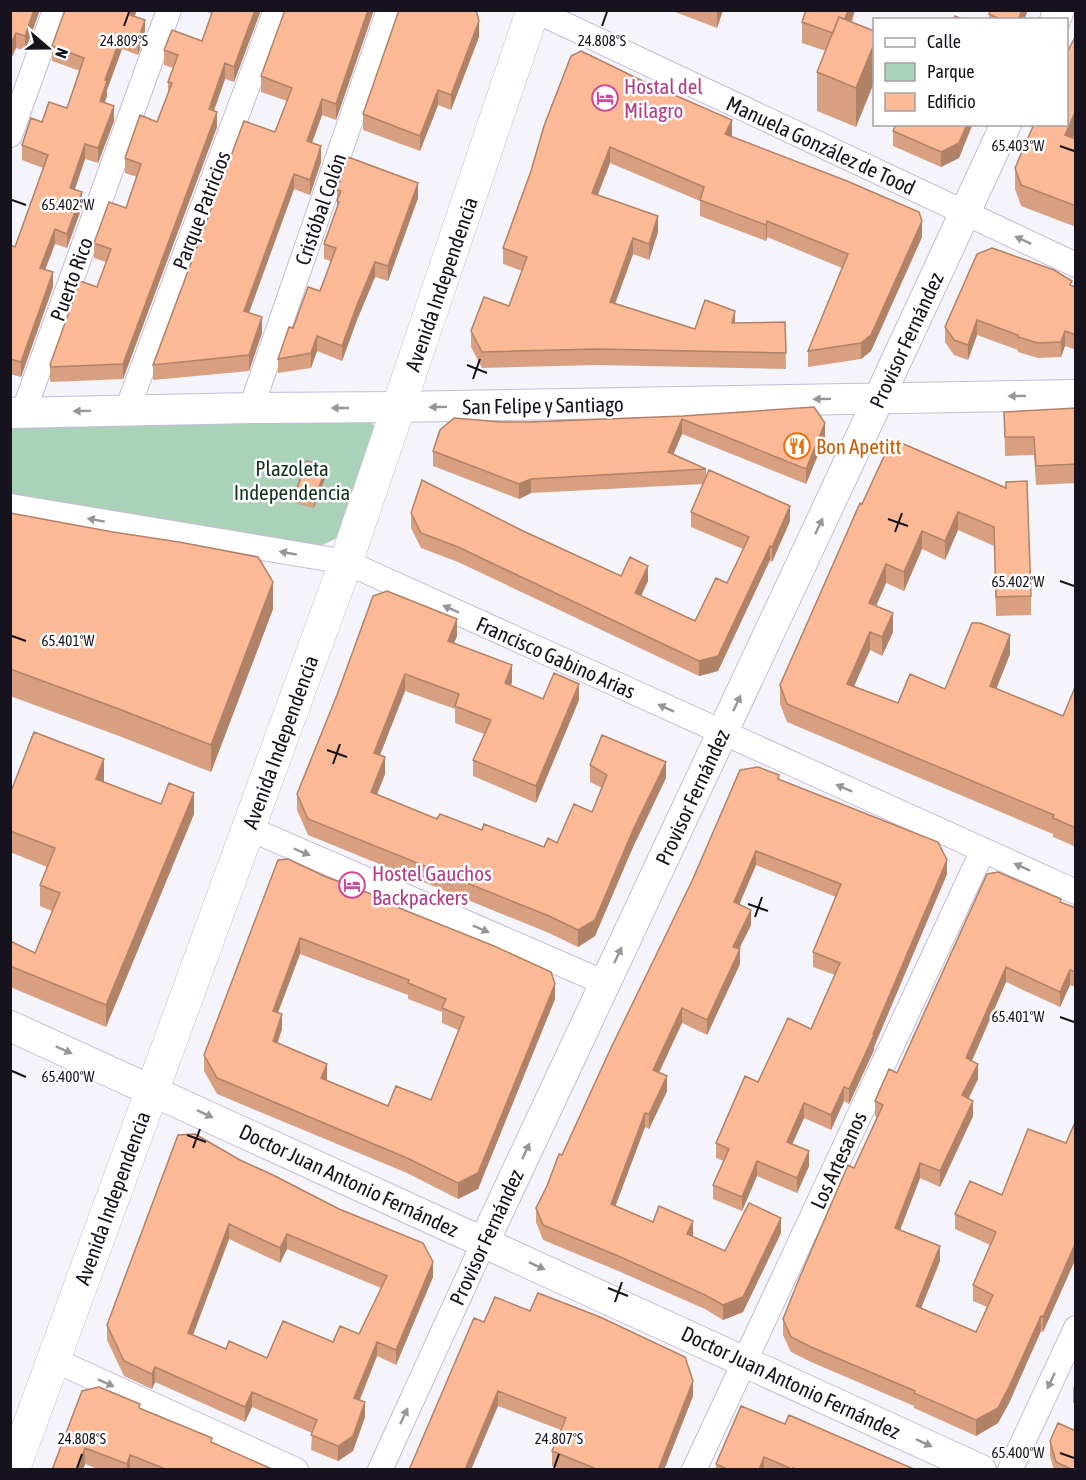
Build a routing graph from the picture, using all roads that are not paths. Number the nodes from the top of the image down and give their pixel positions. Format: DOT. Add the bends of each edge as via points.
graph roads {
  1 [pos="55,10"];
  2 [pos="169,10"];
  3 [pos="276,10"];
  4 [pos="389,10"];
  5 [pos="534,10"];
  6 [pos="1005,126"];
  7 [pos="10,135"];
  8 [pos="965,213"];
  9 [pos="1076,265"];
  10 [pos="1076,395"];
  11 [pos="879,398"];
  12 [pos="399,407"];
  13 [pos="251,408"];
  14 [pos="127,410"];
  15 [pos="17,413"];
  16 [pos="10,506"];
  17 [pos="346,562"];
  18 [pos="722,733"];
  19 [pos="248,828"];
  20 [pos="983,850"];
  21 [pos="1076,891"];
  22 [pos="605,982"];
  23 [pos="10,1026"];
  24 [pos="152,1090"];
  25 [pos="484,1242"];
  26 [pos="1076,1328"];
  27 [pos="52,1359"];
  28 [pos="744,1361"];
  29 [pos="13,1470"];
  30 [pos="296,1470"];
  31 [pos="380,1470"];
  32 [pos="694,1470"];
  33 [pos="981,1470"];
  34 [pos="1010,1470"];
  1 -- 7 [label="street"];
  2 -- 15 [label="street, Puerto Rico"];
  3 -- 14 [label="street, Parque Patricios"];
  4 -- 13 [label="street, Cristóbal Colón"];
  5 -- 8 [label="street, Manuela González de Tood"];
  5 -- 12 [label="main road, Avenida Independencia"];
  6 -- 8 [label="street, Provisor Fernández"];
  9 -- 8 [label="street, Manuela González de Tood, one-way"];
  8 -- 11 [label="street, Provisor Fernández"];
  10 -- 11 [label="street, San Felipe y Santiago, one-way"];
  11 -- 12 [label="street, San Felipe y Santiago, one-way"];
  18 -- 11 [label="street, Provisor Fernández, one-way"];
  12 -- 13 [label="street, San Felipe y Santiago, one-way"];
  12 -- 17 [label="main road, Avenida Independencia"];
  13 -- 14 [label="street, San Felipe y Santiago"];
  14 -- 15 [label="street, San Felipe y Santiago, one-way"];
  17 -- 16 [label="street, Francisco Gabino Arias, one-way"];
  18 -- 17 [label="street, Francisco Gabino Arias, one-way"];
  17 -- 19 [label="main road, Avenida Independencia"];
  20 -- 18 [label="street, Francisco Gabino Arias, one-way"];
  22 -- 18 [label="street, Provisor Fernández, one-way"];
  19 -- 22 [label="street, one-way"];
  19 -- 24 [label="main road, Avenida Independencia"];
  21 -- 20 [label="street, Francisco Gabino Arias, one-way"];
  20 -- 28 [label="street, Los Artesanos"];
  25 -- 22 [label="street, Provisor Fernández, one-way"];
  23 -- 24 [label="street, Doctor Juan Antonio Fernández, one-way"];
  24 -- 25 [label="street, Doctor Juan Antonio Fernández, one-way"];
  24 -- 27 [label="main road, Avenida Independencia"];
  25 -- 28 [label="street, Doctor Juan Antonio Fernández, one-way"];
  31 -- 25 [label="street, Provisor Fernández, one-way"];
  26 -- 34 [label="street, one-way"];
  27 -- 29 [label="main road, Avenida Independencia"];
  27 -- 30 [label="street, one-way"];
  28 -- 32 [label="street, Los Artesanos"];
  28 -- 33 [label="street, Doctor Juan Antonio Fernández, one-way"];
}
